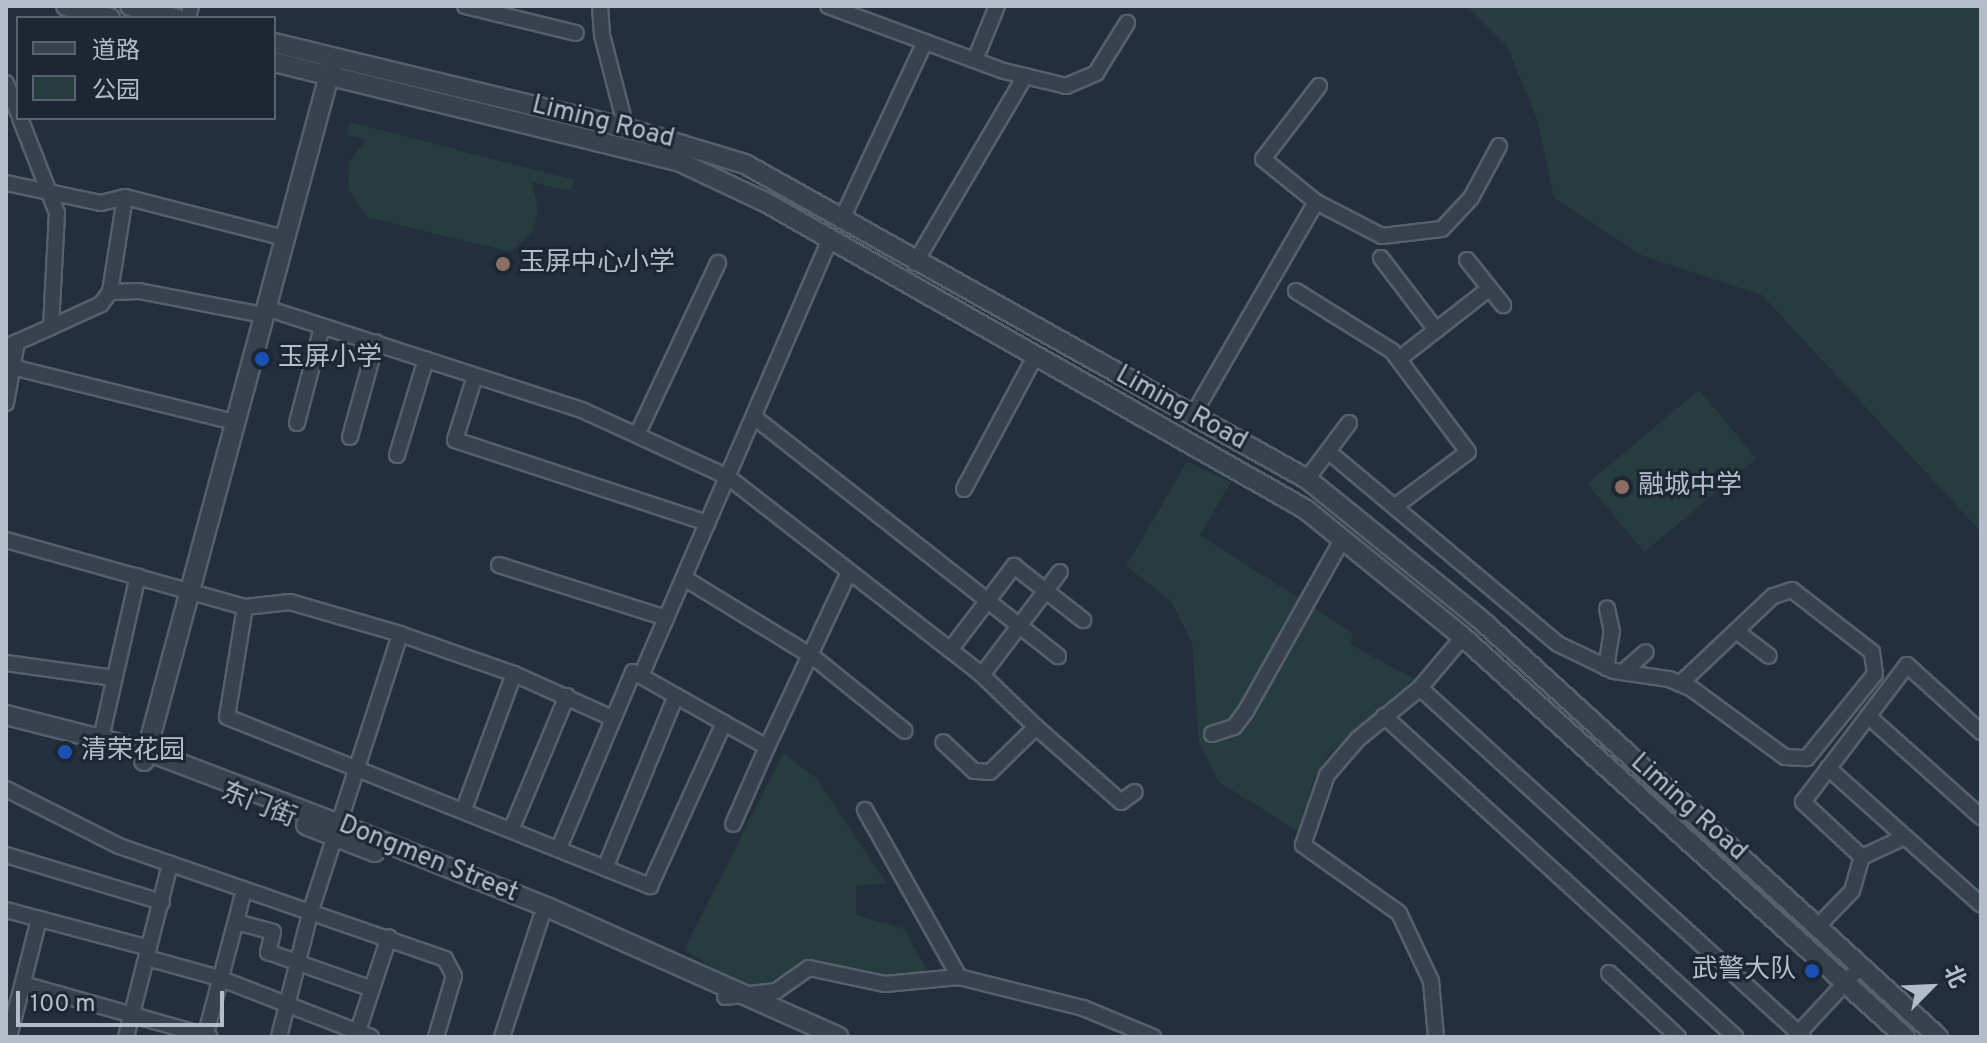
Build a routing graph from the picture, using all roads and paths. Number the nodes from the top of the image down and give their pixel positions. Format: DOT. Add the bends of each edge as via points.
graph roads {
  1 [pos="66,6"];
  2 [pos="130,6"];
  3 [pos="465,6"];
  4 [pos="600,6"];
  5 [pos="828,6"];
  6 [pos="997,6"];
  7 [pos="103,16"];
  8 [pos="168,16"];
  9 [pos="1127,23"];
  10 [pos="576,33"];
  11 [pos="925,42"];
  12 [pos="276,44"];
  13 [pos="333,58"];
  14 [pos="975,60"];
  15 [pos="276,63"];
  16 [pos="1025,76"];
  17 [pos="328,77"];
  18 [pos="6,83"];
  19 [pos="1319,86"];
  20 [pos="16,107"];
  21 [pos="21,120"];
  22 [pos="626,128"];
  23 [pos="1499,146"];
  24 [pos="6,183"];
  25 [pos="52,196"];
  26 [pos="125,197"];
  27 [pos="1316,202"];
  28 [pos="841,221"];
  29 [pos="285,238"];
  30 [pos="829,241"];
  31 [pos="1381,258"];
  32 [pos="1467,260"];
  33 [pos="718,263"];
  34 [pos="915,263"];
  35 [pos="1490,288"];
  36 [pos="1296,291"];
  37 [pos="110,292"];
  38 [pos="1503,305"];
  39 [pos="265,312"];
  40 [pos="51,327"];
  41 [pos="322,327"];
  42 [pos="1436,330"];
  43 [pos="376,343"];
  44 [pos="12,345"];
  45 [pos="1036,355"];
  46 [pos="426,359"];
  47 [pos="1399,359"];
  48 [pos="12,367"];
  49 [pos="475,376"];
  50 [pos="6,403"];
  51 [pos="1193,415"];
  52 [pos="754,417"];
  53 [pos="235,422"];
  54 [pos="297,423"];
  55 [pos="1349,423"];
  56 [pos="638,433"];
  57 [pos="350,437"];
  58 [pos="1329,452"];
  59 [pos="397,455"];
  60 [pos="728,477"];
  61 [pos="1307,479"];
  62 [pos="964,489"];
  63 [pos="1397,505"];
  64 [pos="708,523"];
  65 [pos="1343,538"];
  66 [pos="6,540"];
  67 [pos="499,565"];
  68 [pos="849,572"];
  69 [pos="1060,572"];
  70 [pos="138,576"];
  71 [pos="684,578"];
  72 [pos="190,591"];
  73 [pos="1045,591"];
  74 [pos="988,600"];
  75 [pos="245,607"];
  76 [pos="1607,609"];
  77 [pos="666,618"];
  78 [pos="1083,620"];
  79 [pos="1020,625"];
  80 [pos="1736,631"];
  81 [pos="400,634"];
  82 [pos="1463,637"];
  83 [pos="950,650"];
  84 [pos="1646,652"];
  85 [pos="1058,656"];
  86 [pos="1769,656"];
  87 [pos="6,663"];
  88 [pos="1606,668"];
  89 [pos="1623,672"];
  90 [pos="514,674"];
  91 [pos="982,675"];
  92 [pos="641,676"];
  93 [pos="114,678"];
  94 [pos="1680,684"];
  95 [pos="1420,688"];
  96 [pos="567,696"];
  97 [pos="676,696"];
  98 [pos="6,715"];
  99 [pos="1384,716"];
  100 [pos="1868,716"];
  101 [pos="612,718"];
  102 [pos="724,723"];
  103 [pos="6,727"];
  104 [pos="1036,727"];
  105 [pos="905,731"];
  106 [pos="1981,732"];
  107 [pos="1212,734"];
  108 [pos="943,742"];
  109 [pos="100,743"];
  110 [pos="767,747"];
  111 [pos="146,756"];
  112 [pos="361,767"];
  113 [pos="1828,768"];
  114 [pos="6,789"];
  115 [pos="1135,792"];
  116 [pos="464,809"];
  117 [pos="865,810"];
  118 [pos="1981,817"];
  119 [pos="733,824"];
  120 [pos="512,828"];
  121 [pos="338,830"];
  122 [pos="1905,837"];
  123 [pos="559,848"];
  124 [pos="6,855"];
  125 [pos="1862,857"];
  126 [pos="170,864"];
  127 [pos="605,868"];
  128 [pos="244,890"];
  129 [pos="162,902"];
  130 [pos="1981,905"];
  131 [pos="6,910"];
  132 [pos="311,910"];
  133 [pos="541,918"];
  134 [pos="39,919"];
  135 [pos="236,922"];
  136 [pos="1819,925"];
  137 [pos="389,937"];
  138 [pos="148,953"];
  139 [pos="297,963"];
  140 [pos="1862,965"];
  141 [pos="1609,973"];
  142 [pos="959,977"];
  143 [pos="219,978"];
  144 [pos="1846,982"];
  145 [pos="23,984"];
  146 [pos="372,989"];
  147 [pos="725,997"];
  148 [pos="751,998"];
  149 [pos="287,1005"];
  150 [pos="131,1014"];
  151 [pos="362,1035"];
  152 [pos="1799,1036"];
  153 [pos="9,1037"];
  154 [pos="126,1037"];
  155 [pos="207,1037"];
  156 [pos="279,1037"];
  157 [pos="436,1037"];
  158 [pos="502,1037"];
  159 [pos="813,1037"];
  160 [pos="839,1037"];
  161 [pos="1153,1037"];
  162 [pos="1436,1037"];
  163 [pos="1678,1037"];
  164 [pos="1736,1037"];
  165 [pos="1905,1037"];
  166 [pos="1938,1037"];
  1 -- 7 [label="street"];
  2 -- 8 [label="street"];
  3 -- 10 [label="street"];
  4 -- 22 [label="street" via="602,35"];
  5 -- 11 [label="street"];
  6 -- 14 [label="street"];
  9 -- 16 [label="street" via="1096,73 1066,86"];
  11 -- 14 [label="street"];
  11 -- 28 [label="street"];
  12 -- 13 [label="street, Liming Road"];
  13 -- 17 [label="street"];
  13 -- 22 [label="street, Liming Road"];
  14 -- 16 [label="street"];
  15 -- 17 [label="street, Liming Road"];
  16 -- 34 [label="street"];
  17 -- 29 [label="street"];
  17 -- 30 [label="street, Liming Road" via="678,161 767,203"];
  18 -- 20 [label="street"];
  19 -- 27 [label="street" via="1263,159"];
  21 -- 25 [label="street"];
  22 -- 28 [label="street, Liming Road" via="745,164"];
  23 -- 27 [label="street" via="1471,198 1442,229 1382,236"];
  24 -- 25 [label="street"];
  25 -- 26 [label="street" via="101,203"];
  25 -- 40 [label="street" via="57,213"];
  26 -- 29 [label="street"];
  26 -- 37 [label="street"];
  27 -- 51 [label="street"];
  28 -- 34 [label="street, Liming Road"];
  29 -- 39 [label="street"];
  30 -- 45 [label="street, Liming Road"];
  30 -- 52 [label="street"];
  31 -- 42 [label="street"];
  32 -- 35 [label="street"];
  33 -- 56 [label="street"];
  34 -- 51 [label="street, Liming Road"];
  35 -- 38 [label="street"];
  35 -- 42 [label="street"];
  36 -- 47 [label="street" via="1369,334"];
  37 -- 39 [label="street" via="139,291"];
  37 -- 40 [label="street" via="101,304"];
  39 -- 41 [label="street"];
  39 -- 53 [label="street"];
  40 -- 44 [label="street"];
  41 -- 43 [label="street"];
  41 -- 54 [label="street"];
  42 -- 47 [label="street"];
  43 -- 46 [label="street"];
  43 -- 57 [label="street"];
  44 -- 48 [label="street"];
  45 -- 62 [label="street"];
  45 -- 65 [label="street, Liming Road" via="1305,509"];
  46 -- 49 [label="street"];
  46 -- 59 [label="street"];
  47 -- 63 [label="street" via="1468,452"];
  48 -- 50 [label="street"];
  48 -- 53 [label="street"];
  49 -- 56 [label="street"];
  49 -- 64 [label="street" via="455,440"];
  51 -- 61 [label="street, Liming Road"];
  52 -- 60 [label="street"];
  52 -- 74 [label="street"];
  53 -- 72 [label="street"];
  55 -- 58 [label="street"];
  56 -- 60 [label="street"];
  58 -- 61 [label="street"];
  58 -- 63 [label="street"];
  60 -- 64 [label="street"];
  60 -- 68 [label="street"];
  61 -- 136 [label="street, Liming Road" via="1481,620"];
  63 -- 88 [label="street" via="1558,644"];
  64 -- 71 [label="street"];
  65 -- 82 [label="street, Liming Road"];
  65 -- 107 [label="street" via="1246,711 1234,727"];
  66 -- 70 [label="street"];
  67 -- 77 [label="street"];
  68 -- 83 [label="street"];
  68 -- 110 [label="street"];
  69 -- 73 [label="street"];
  70 -- 72 [label="street"];
  70 -- 93 [label="street"];
  71 -- 77 [label="street"];
  71 -- 105 [label="street" via="812,656"];
  72 -- 75 [label="street"];
  72 -- 111 [label="street"];
  73 -- 74 [label="street" via="1014,566"];
  73 -- 78 [label="street"];
  73 -- 79 [label="street"];
  74 -- 79 [label="street"];
  74 -- 83 [label="street"];
  75 -- 81 [label="street" via="290,602"];
  75 -- 112 [label="street" via="227,717"];
  76 -- 88 [label="street" via="1612,632"];
  77 -- 92 [label="street"];
  79 -- 85 [label="street"];
  79 -- 91 [label="street"];
  80 -- 86 [label="street"];
  80 -- 94 [label="street"];
  80 -- 94 [label="street" via="1773,596 1792,590 1872,652 1875,674 1807,758 1785,757"];
  81 -- 90 [label="street"];
  81 -- 112 [label="street"];
  82 -- 95 [label="street"];
  82 -- 144 [label="street, Liming Road"];
  83 -- 91 [label="street"];
  84 -- 89 [label="street"];
  87 -- 93 [label="street"];
  88 -- 89 [label="street"];
  89 -- 94 [label="street"];
  90 -- 96 [label="street"];
  90 -- 116 [label="street"];
  91 -- 104 [label="street"];
  92 -- 97 [label="street"];
  92 -- 101 [label="street" via="633,672"];
  93 -- 109 [label="street"];
  95 -- 99 [label="street"];
  95 -- 152 [label="street"];
  96 -- 101 [label="street"];
  96 -- 120 [label="street"];
  97 -- 102 [label="street"];
  97 -- 127 [label="street"];
  98 -- 109 [label="street"];
  99 -- 162 [label="street" via="1327,775 1303,845 1399,913 1431,981"];
  99 -- 164 [label="street"];
  100 -- 106 [label="street" via="1907,665"];
  100 -- 113 [label="street"];
  100 -- 118 [label="street"];
  101 -- 123 [label="street"];
  102 -- 110 [label="street"];
  102 -- 127 [label="street" via="650,886"];
  103 -- 109 [label="street, 东门街"];
  104 -- 108 [label="street" via="990,772 974,771"];
  104 -- 115 [label="street" via="1121,802"];
  109 -- 111 [label="street, 东门街"];
  110 -- 119 [label="street"];
  111 -- 121 [label="street, 东门街"];
  112 -- 116 [label="street"];
  112 -- 121 [label="street"];
  113 -- 122 [label="street"];
  113 -- 125 [label="street" via="1803,802"];
  114 -- 126 [label="street" via="119,846"];
  116 -- 120 [label="street"];
  117 -- 142 [label="street"];
  120 -- 123 [label="street"];
  121 -- 132 [label="street"];
  121 -- 133 [label="street, 东门街"];
  121 -- 148 [label="street, Dongmen Street" via="549,908"];
  122 -- 125 [label="street"];
  122 -- 130 [label="street"];
  123 -- 127 [label="street"];
  124 -- 129 [label="street"];
  125 -- 136 [label="street" via="1852,891"];
  126 -- 128 [label="street"];
  126 -- 129 [label="street"];
  128 -- 132 [label="street"];
  128 -- 135 [label="street"];
  129 -- 138 [label="street"];
  131 -- 134 [label="street"];
  132 -- 137 [label="street"];
  132 -- 139 [label="street"];
  133 -- 147 [label="street, 东门街"];
  133 -- 158 [label="street"];
  134 -- 138 [label="street"];
  134 -- 145 [label="street"];
  135 -- 139 [label="street" via="273,932 268,952"];
  135 -- 143 [label="street"];
  136 -- 140 [label="street, Liming Road"];
  137 -- 146 [label="street"];
  137 -- 157 [label="street" via="438,955 451,966 453,985"];
  138 -- 143 [label="street"];
  138 -- 150 [label="street"];
  139 -- 146 [label="street"];
  139 -- 149 [label="street"];
  140 -- 144 [label="street"];
  140 -- 166 [label="street, Liming Road"];
  141 -- 163 [label="street"];
  142 -- 148 [label="street" via="885,984 809,968 776,991"];
  142 -- 161 [label="street" via="1083,1008"];
  143 -- 149 [label="street"];
  143 -- 155 [label="street"];
  144 -- 152 [label="street"];
  144 -- 165 [label="street, Liming Road"];
  145 -- 150 [label="street"];
  145 -- 153 [label="street"];
  146 -- 151 [label="street"];
  147 -- 148 [label="street"];
  147 -- 159 [label="street, 东门街"];
  148 -- 160 [label="street, Dongmen Street"];
  149 -- 151 [label="street"];
  149 -- 156 [label="street"];
  150 -- 154 [label="street"];
  150 -- 155 [label="street"];
}
